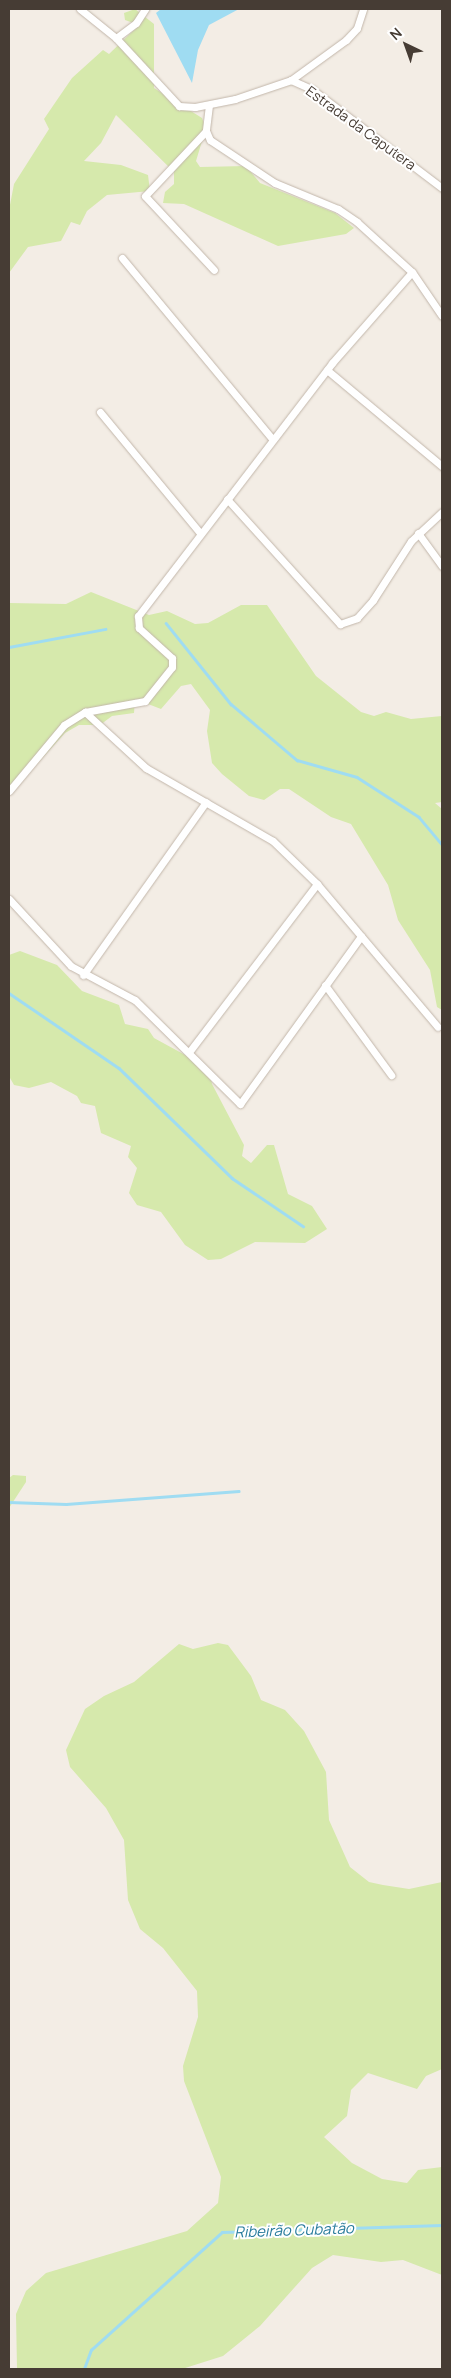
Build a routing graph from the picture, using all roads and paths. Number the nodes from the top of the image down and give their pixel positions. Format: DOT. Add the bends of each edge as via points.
graph roads {
  1 [pos="80,9"];
  2 [pos="145,9"];
  3 [pos="363,9"];
  4 [pos="116,38"];
  5 [pos="292,80"];
  6 [pos="209,105"];
  7 [pos="206,130"];
  8 [pos="442,188"];
  9 [pos="122,258"];
  10 [pos="214,270"];
  11 [pos="412,272"];
  12 [pos="442,316"];
  13 [pos="326,370"];
  14 [pos="100,412"];
  15 [pos="273,440"];
  16 [pos="442,466"];
  17 [pos="227,499"];
  18 [pos="442,512"];
  19 [pos="418,533"];
  20 [pos="201,534"];
  21 [pos="442,566"];
  22 [pos="85,712"];
  23 [pos="9,790"];
  24 [pos="206,802"];
  25 [pos="317,884"];
  26 [pos="9,899"];
  27 [pos="361,936"];
  28 [pos="83,975"];
  29 [pos="325,985"];
  30 [pos="438,1027"];
  31 [pos="189,1052"];
  32 [pos="391,1076"];
  1 -- 4 [label="street, Estrada da Caputera"];
  2 -- 4 [label="street" via="136,23"];
  3 -- 5 [label="street" via="357,28 346,40"];
  4 -- 6 [label="street, Estrada da Caputera" via="179,106"];
  5 -- 6 [label="street, Estrada da Caputera"];
  5 -- 8 [label="street, Estrada da Caputera" via="313,90"];
  6 -- 7 [label="street"];
  7 -- 10 [label="street" via="145,196"];
  7 -- 11 [label="street" via="210,140 275,183 338,209 358,222"];
  9 -- 15 [label="street"];
  11 -- 12 [label="street"];
  11 -- 13 [label="street"];
  13 -- 15 [label="street"];
  13 -- 16 [label="street"];
  14 -- 20 [label="street"];
  15 -- 17 [label="street"];
  17 -- 19 [label="street" via="340,624 357,618 374,600"];
  17 -- 20 [label="street"];
  18 -- 19 [label="street"];
  19 -- 21 [label="street"];
  20 -- 22 [label="street" via="136,623 166,650 172,667 138,705"];
  22 -- 23 [label="street" via="49,738"];
  22 -- 24 [label="street" via="133,758"];
  24 -- 25 [label="street" via="273,841"];
  24 -- 28 [label="street"];
  25 -- 27 [label="street"];
  25 -- 31 [label="street"];
  26 -- 28 [label="street"];
  27 -- 29 [label="street"];
  27 -- 30 [label="street"];
  28 -- 31 [label="street" via="134,1000"];
  29 -- 31 [label="street" via="240,1104"];
  29 -- 32 [label="street"];
}
